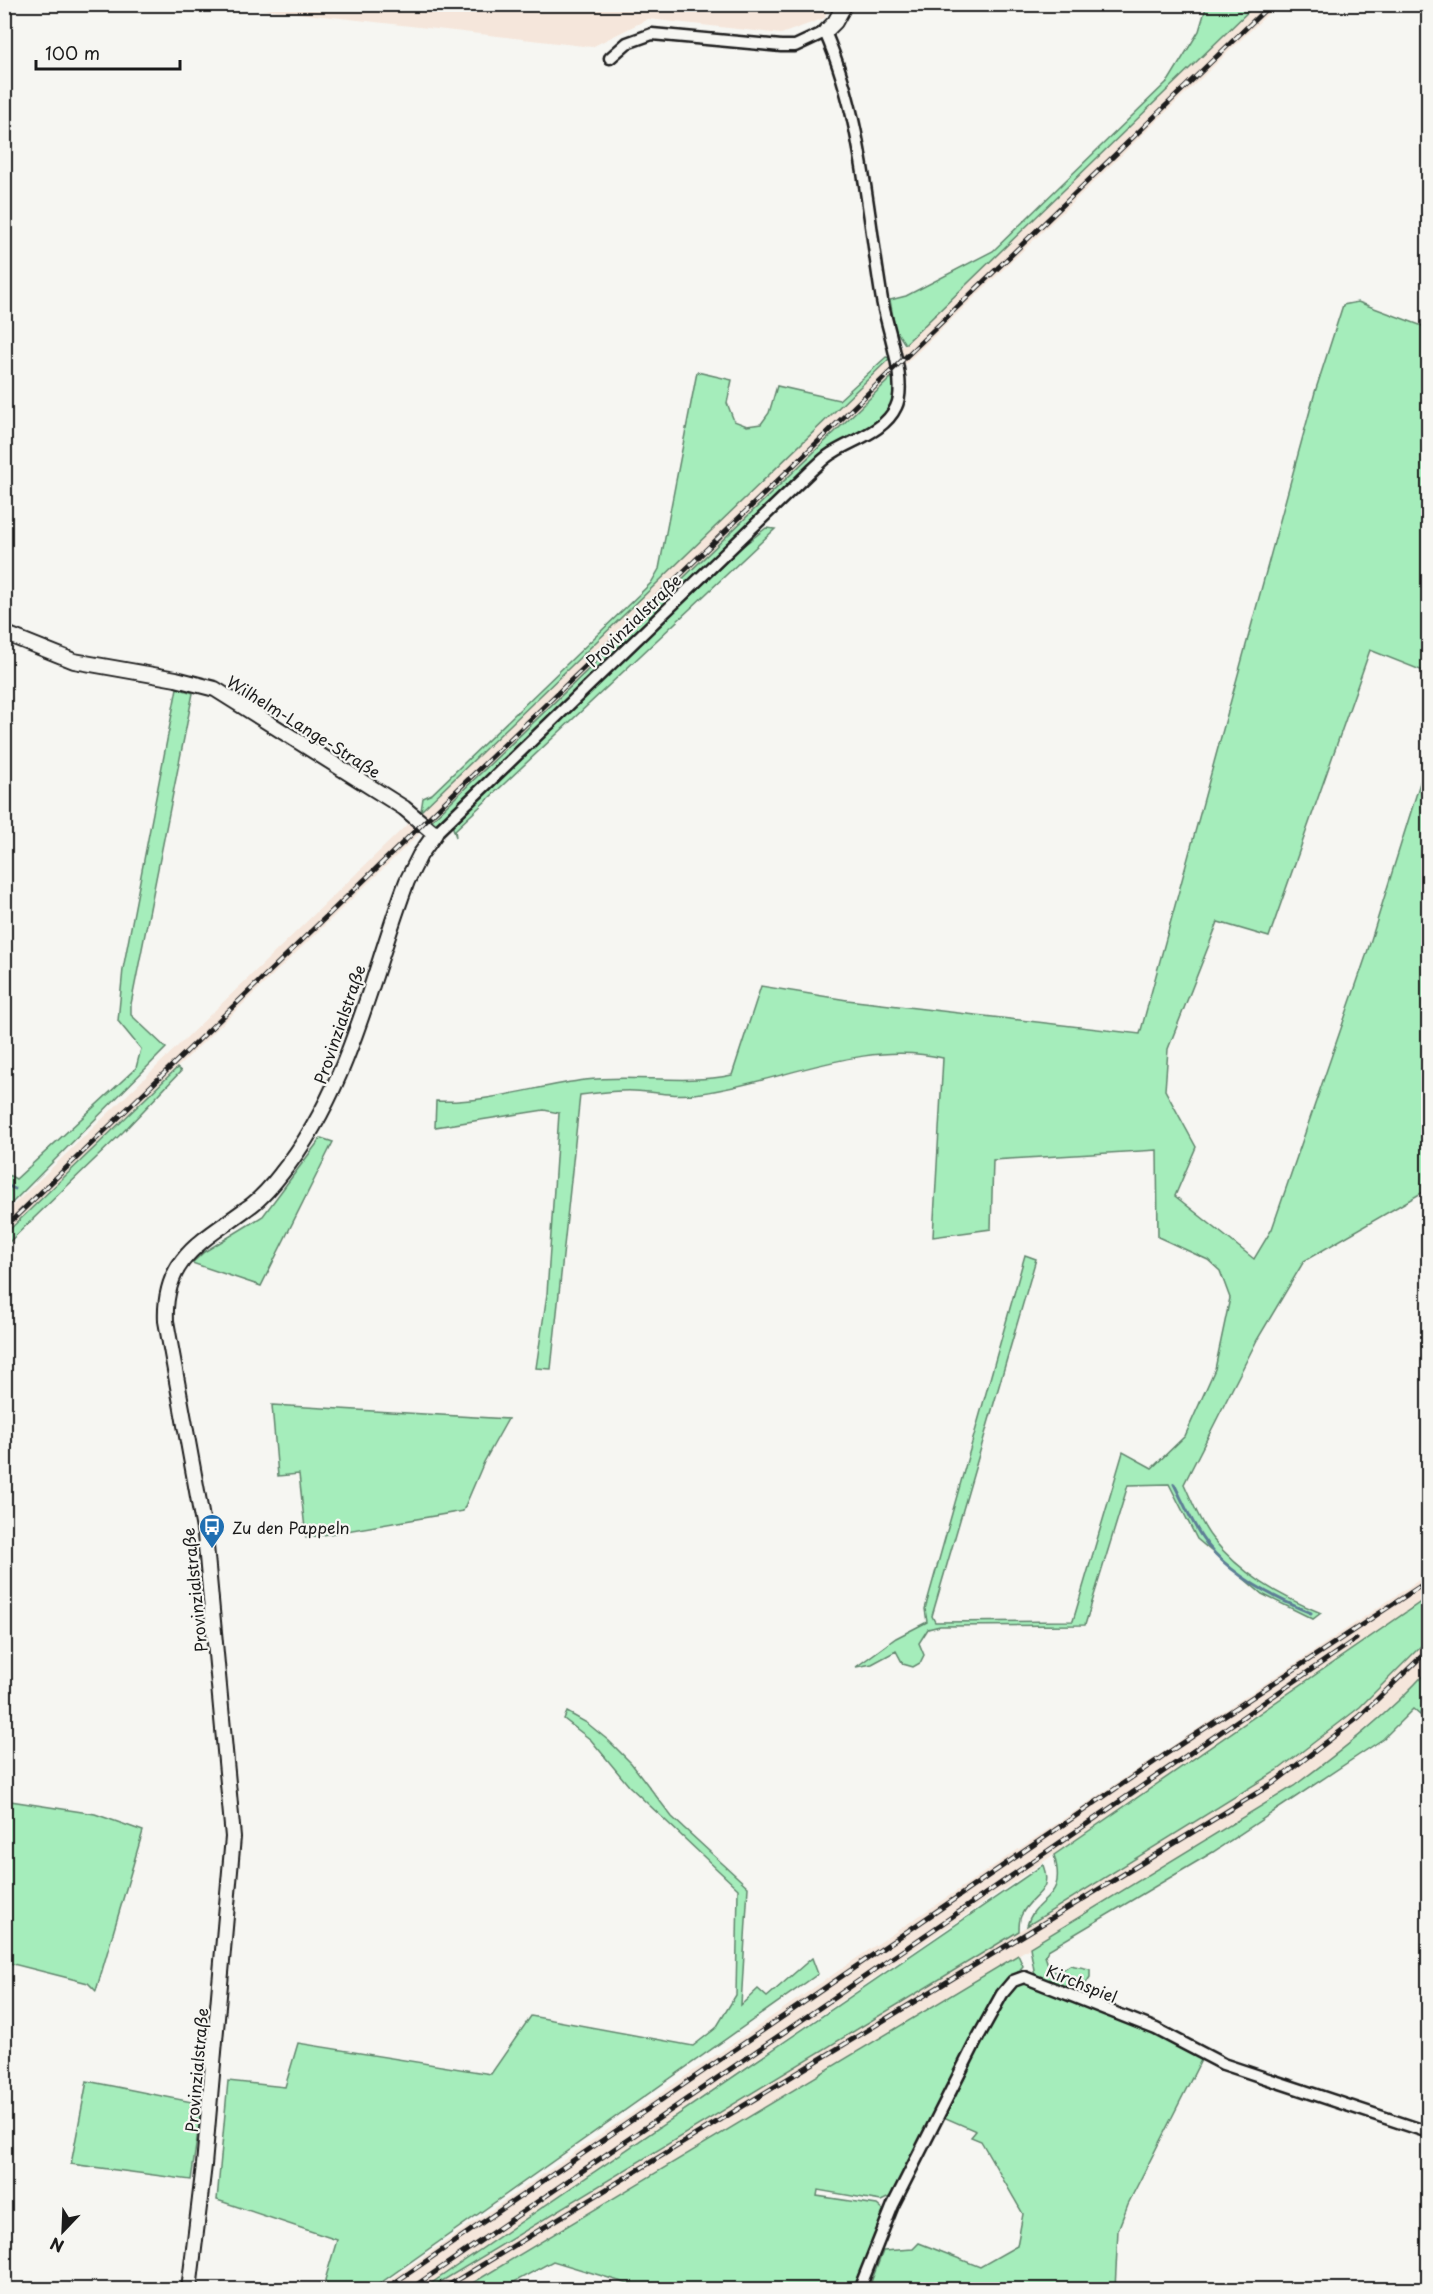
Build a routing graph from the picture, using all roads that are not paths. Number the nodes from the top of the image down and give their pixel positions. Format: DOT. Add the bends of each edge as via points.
graph roads {
  1 [pos="845,4"];
  2 [pos="825,32"];
  3 [pos="610,58"];
  4 [pos="4,633"];
  5 [pos="435,834"];
  6 [pos="1428,2132"];
  7 [pos="189,2289"];
  8 [pos="860,2289"];
  1 -- 2 [label="street"];
  2 -- 3 [label="street" via="795,46 652,34 627,43"];
  2 -- 5 [label="street, Provinzialstraße" via="843,84 863,172 882,301 901,382 899,400 891,416 877,429 831,453 813,469"];
  4 -- 5 [label="street, Wilhelm-Lange-Straße" via="74,661 214,689 404,808"];
  5 -- 7 [label="street, Provinzialstraße" via="406,881 325,1108 290,1162 264,1193 190,1249 179,1264 167,1296 166,1321 210,1573 233,1837"];
  6 -- 8 [label="street, Kirchspiel" via="1223,2064 1156,2029 1024,1977 1013,1981 1002,1994 965,2061 893,2205"];
}
